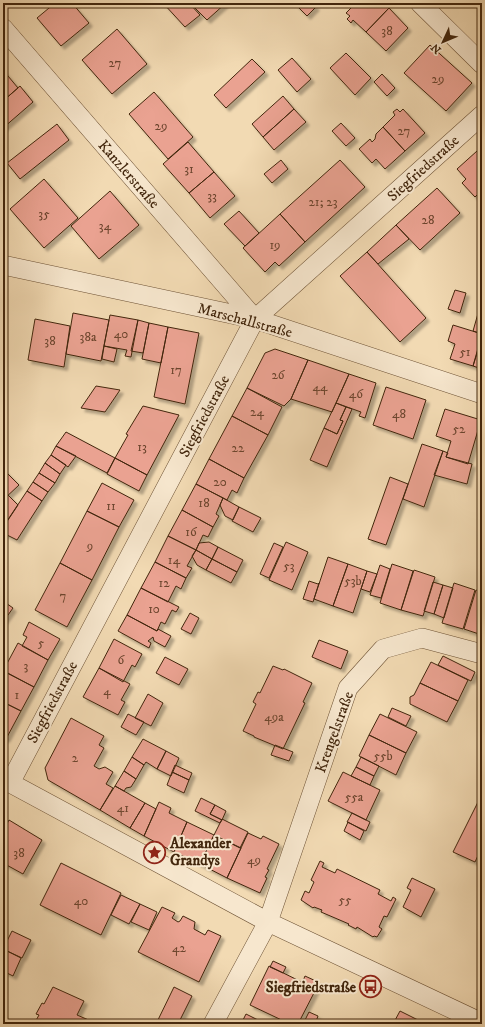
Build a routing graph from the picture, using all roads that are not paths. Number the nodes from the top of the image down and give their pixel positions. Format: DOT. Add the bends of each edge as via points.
graph roads {
  1 [pos="420,3"];
  2 [pos="3,28"];
  3 [pos="482,64"];
  4 [pos="482,115"];
  5 [pos="3,265"];
  6 [pos="255,319"];
  7 [pos="482,394"];
  8 [pos="482,654"];
  9 [pos="6,781"];
  10 [pos="268,922"];
  11 [pos="482,1023"];
  12 [pos="213,1024"];
  1 -- 3 [label="street"];
  2 -- 6 [label="street, Kanzlerstraße"];
  4 -- 6 [label="street, Siegfriedstraße"];
  5 -- 6 [label="street, Marschallstraße"];
  6 -- 7 [label="street, Marschallstraße"];
  6 -- 9 [label="street, Siegfriedstraße"];
  8 -- 10 [label="street, Krengelstraße" via="422,638 383,649 348,688"];
  9 -- 10 [label="street"];
  10 -- 11 [label="street"];
  10 -- 12 [label="street, Krengelstraße"];
}
